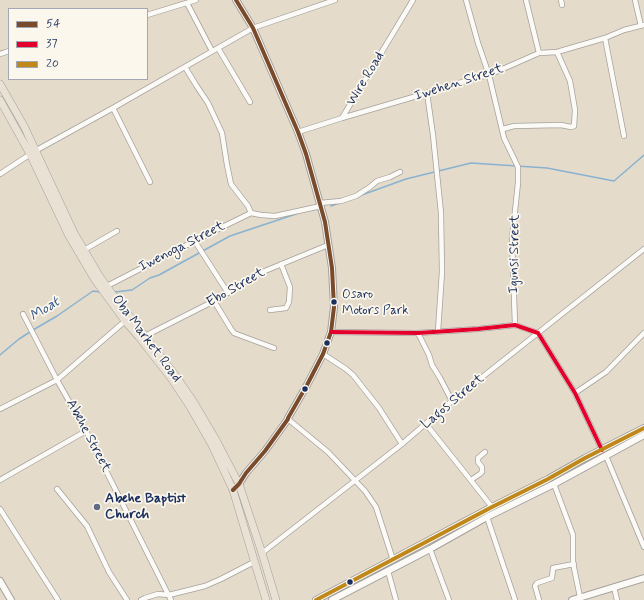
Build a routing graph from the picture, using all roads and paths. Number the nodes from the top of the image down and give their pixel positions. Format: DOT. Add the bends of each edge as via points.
graph roads {
  1 [pos="196,0"];
  2 [pos="236,0"];
  3 [pos="335,0"];
  4 [pos="413,0"];
  5 [pos="466,0"];
  6 [pos="526,0"];
  7 [pos="635,0"];
  8 [pos="179,2"];
  9 [pos="187,3"];
  10 [pos="148,15"];
  11 [pos="643,26"];
  12 [pos="253,28"];
  13 [pos="605,38"];
  14 [pos="218,48"];
  15 [pos="212,51"];
  16 [pos="557,52"];
  17 [pos="539,53"];
  18 [pos="185,67"];
  19 [pos="490,75"];
  20 [pos="0,84"];
  21 [pos="427,94"];
  22 [pos="0,100"];
  23 [pos="250,102"];
  24 [pos="113,108"];
  25 [pos="342,118"];
  26 [pos="503,130"];
  27 [pos="298,132"];
  28 [pos="624,136"];
  29 [pos="33,152"];
  30 [pos="400,172"];
  31 [pos="0,174"];
  32 [pos="150,182"];
  33 [pos="320,204"];
  34 [pos="251,213"];
  35 [pos="117,231"];
  36 [pos="194,240"];
  37 [pos="328,244"];
  38 [pos="644,249"];
  39 [pos="84,250"];
  40 [pos="281,264"];
  41 [pos="107,286"];
  42 [pos="228,293"];
  43 [pos="214,301"];
  44 [pos="270,310"];
  45 [pos="23,314"];
  46 [pos="125,321"];
  47 [pos="515,325"];
  48 [pos="438,331"];
  49 [pos="330,332"];
  50 [pos="418,333"];
  51 [pos="538,333"];
  52 [pos="644,333"];
  53 [pos="145,336"];
  54 [pos="274,348"];
  55 [pos="323,354"];
  56 [pos="57,380"];
  57 [pos="575,393"];
  58 [pos="452,401"];
  59 [pos="0,409"];
  60 [pos="288,419"];
  61 [pos="426,424"];
  62 [pos="644,428"];
  63 [pos="86,431"];
  64 [pos="644,435"];
  65 [pos="402,444"];
  66 [pos="602,450"];
  67 [pos="485,452"];
  68 [pos="606,456"];
  69 [pos="0,480"];
  70 [pos="355,480"];
  71 [pos="471,480"];
  72 [pos="239,484"];
  73 [pos="554,484"];
  74 [pos="57,488"];
  75 [pos="233,490"];
  76 [pos="492,507"];
  77 [pos="0,510"];
  78 [pos="487,517"];
  79 [pos="644,547"];
  80 [pos="430,549"];
  81 [pos="262,553"];
  82 [pos="393,560"];
  83 [pos="254,562"];
  84 [pos="574,564"];
  85 [pos="388,571"];
  86 [pos="644,578"];
  87 [pos="0,581"];
  88 [pos="614,587"];
  89 [pos="273,589"];
  90 [pos="169,595"];
  91 [pos="580,597"];
  92 [pos="11,600"];
  93 [pos="58,600"];
  94 [pos="127,600"];
  95 [pos="141,600"];
  96 [pos="171,600"];
  97 [pos="266,600"];
  98 [pos="276,600"];
  99 [pos="282,600"];
  100 [pos="316,600"];
  101 [pos="332,600"];
  102 [pos="396,600"];
  103 [pos="449,600"];
  104 [pos="515,600"];
  105 [pos="539,600"];
  106 [pos="572,600"];
  107 [pos="617,600"];
  1 -- 9 [label="street"];
  2 -- 12 [label="street"];
  3 -- 12 [label="street"];
  4 -- 25 [label="street, Wire Road"];
  5 -- 19 [label="street"];
  6 -- 17 [label="street"];
  7 -- 11 [label="street"];
  8 -- 9 [label="street"];
  8 -- 10 [label="street"];
  9 -- 15 [label="street"];
  11 -- 13 [label="street, Iwehen Street"];
  12 -- 14 [label="street"];
  12 -- 27 [label="street"];
  13 -- 16 [label="street, Iwehen Street"];
  13 -- 28 [label="street"];
  14 -- 15 [label="street"];
  14 -- 23 [label="street"];
  15 -- 18 [label="street"];
  16 -- 17 [label="street, Iwehen Street"];
  16 -- 26 [label="street" via="570,81 575,110 574,126 514,126"];
  17 -- 19 [label="street, Iwehen Street"];
  18 -- 24 [label="street"];
  18 -- 34 [label="street" via="208,103 222,133 231,184"];
  19 -- 21 [label="street, Iwehen Street"];
  19 -- 26 [label="street"];
  20 -- 29 [label="main road, Oba Market Road" via="24,126"];
  21 -- 25 [label="street, Iwehen Street"];
  21 -- 48 [label="street" via="441,212 442,272"];
  22 -- 29 [label="main road, Oba Market Road"];
  24 -- 29 [label="street"];
  24 -- 32 [label="street"];
  25 -- 27 [label="street, Wire Road"];
  26 -- 47 [label="street, Igunsi Street" via="504,138 518,166 512,239"];
  27 -- 33 [label="street"];
  29 -- 31 [label="street"];
  29 -- 39 [label="main road, Oba Market Road"];
  29 -- 46 [label="main road, Oba Market Road" via="69,236 95,280"];
  30 -- 33 [label="street" via="377,181 356,196"];
  33 -- 34 [label="street" via="276,216"];
  33 -- 37 [label="street"];
  34 -- 36 [label="street, Iwenoga Street"];
  35 -- 39 [label="street"];
  36 -- 41 [label="street, Iwenoga Street"];
  36 -- 42 [label="street"];
  37 -- 40 [label="street, Ebo Street"];
  37 -- 49 [label="street" via="334,307"];
  38 -- 51 [label="street, Lagos Street"];
  39 -- 41 [label="main road, Oba Market Road"];
  40 -- 42 [label="street, Ebo Street" via="253,277"];
  40 -- 44 [label="street" via="290,287 289,302 286,308"];
  41 -- 53 [label="main road, Oba Market Road"];
  42 -- 43 [label="street, Ebo Street"];
  43 -- 53 [label="street, Ebo Street"];
  43 -- 54 [label="street" via="234,333"];
  45 -- 56 [label="street, Abehe Street"];
  46 -- 56 [label="street"];
  46 -- 75 [label="main road, Oba Market Road" via="189,405 212,445"];
  47 -- 48 [label="street"];
  47 -- 51 [label="street"];
  48 -- 50 [label="street"];
  49 -- 50 [label="street"];
  49 -- 55 [label="street"];
  50 -- 58 [label="street"];
  51 -- 57 [label="street"];
  51 -- 58 [label="street, Lagos Street"];
  52 -- 57 [label="street" via="606,372"];
  53 -- 72 [label="main road, Oba Market Road" via="193,401"];
  55 -- 60 [label="street"];
  55 -- 65 [label="street" via="353,375 379,408"];
  56 -- 59 [label="street"];
  56 -- 63 [label="street, Abehe Street"];
  57 -- 66 [label="street"];
  58 -- 61 [label="street, Lagos Street"];
  60 -- 70 [label="street" via="328,452"];
  60 -- 72 [label="street"];
  61 -- 65 [label="street, Lagos Street"];
  61 -- 71 [label="street"];
  62 -- 66 [label="street"];
  63 -- 69 [label="street"];
  63 -- 90 [label="street, Abehe Street"];
  64 -- 68 [label="street"];
  65 -- 70 [label="street, Lagos Street"];
  66 -- 76 [label="street"];
  67 -- 71 [label="street" via="478,458 482,472"];
  68 -- 73 [label="street"];
  68 -- 79 [label="street"];
  70 -- 81 [label="street, Lagos Street"];
  70 -- 82 [label="street" via="376,507"];
  71 -- 76 [label="street"];
  72 -- 75 [label="street"];
  72 -- 81 [label="main road, Oba Market Road"];
  73 -- 78 [label="street"];
  73 -- 84 [label="street" via="572,535"];
  74 -- 94 [label="street" via="87,526 109,572"];
  75 -- 83 [label="main road, Oba Market Road"];
  76 -- 82 [label="street"];
  77 -- 93 [label="street"];
  78 -- 80 [label="street"];
  78 -- 104 [label="street"];
  80 -- 85 [label="street"];
  80 -- 103 [label="street"];
  81 -- 89 [label="main road, Oba Market Road"];
  82 -- 100 [label="street"];
  83 -- 90 [label="street" via="206,586"];
  83 -- 97 [label="main road, Oba Market Road"];
  84 -- 91 [label="street"];
  84 -- 105 [label="street" via="553,568 552,578 537,583 535,586"];
  85 -- 101 [label="street"];
  85 -- 102 [label="street"];
  86 -- 88 [label="street"];
  87 -- 92 [label="street"];
  88 -- 91 [label="street"];
  88 -- 107 [label="street"];
  89 -- 98 [label="main road, Oba Market Road"];
  89 -- 99 [label="main road"];
  90 -- 95 [label="street" via="158,594"];
  90 -- 96 [label="street, Abehe Street"];
  91 -- 106 [label="street"];
}
